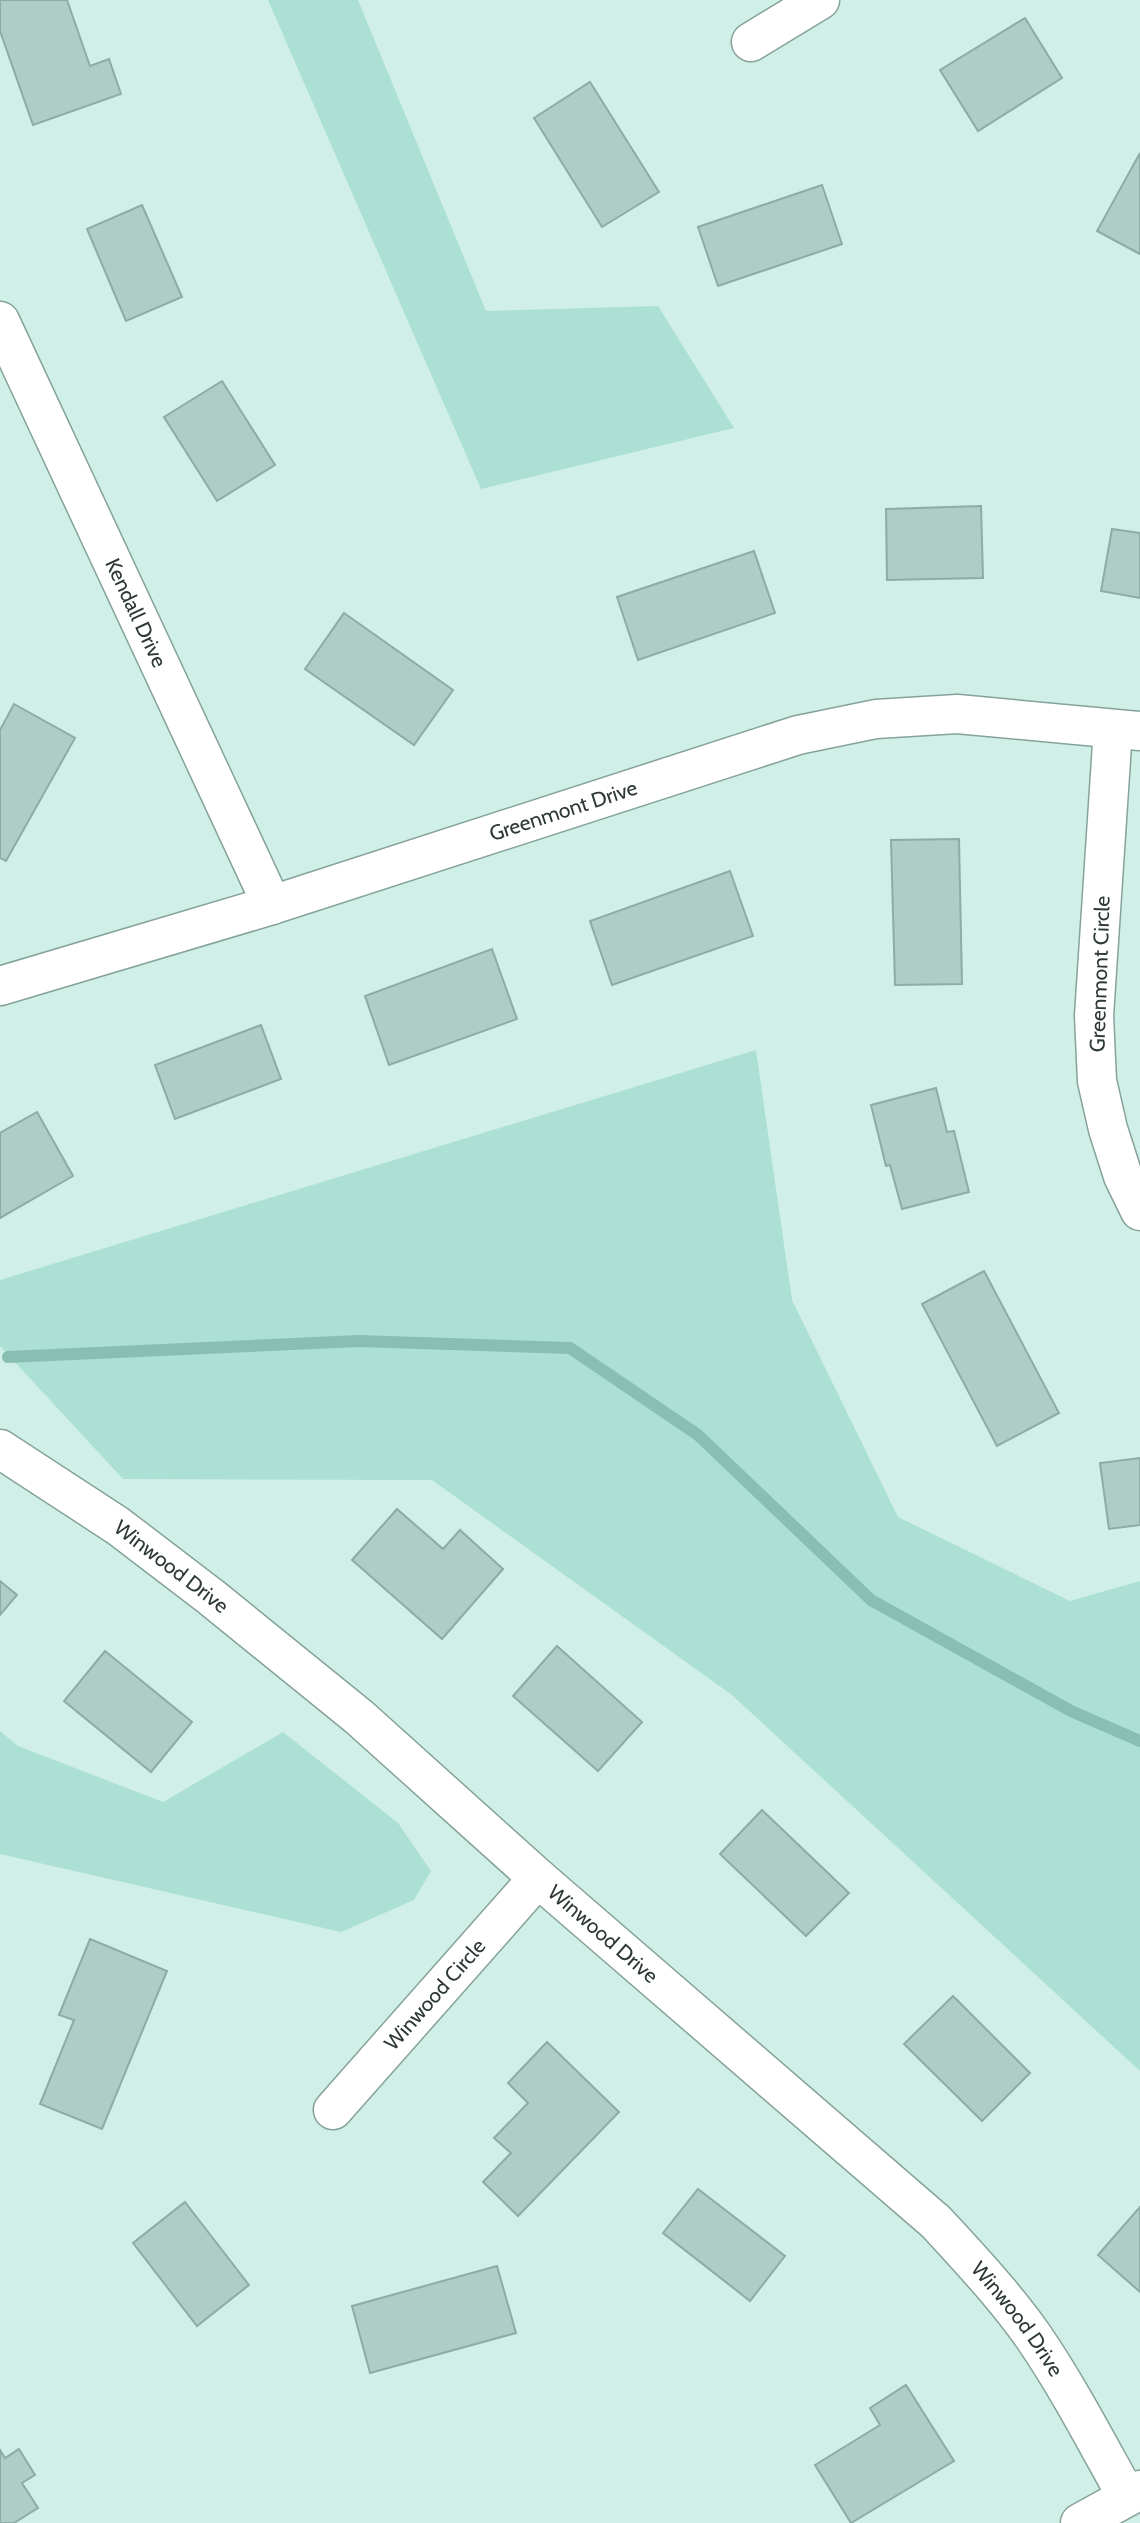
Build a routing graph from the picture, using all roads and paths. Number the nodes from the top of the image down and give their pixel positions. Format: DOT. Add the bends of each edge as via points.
graph roads {
  1 [pos="820,0"];
  2 [pos="751,43"];
  3 [pos="0,321"];
  4 [pos="1126,730"];
  5 [pos="272,905"];
  6 [pos="0,986"];
  7 [pos="1140,1212"];
  8 [pos="0,1449"];
  9 [pos="538,1878"];
  10 [pos="333,2110"];
  11 [pos="1134,2494"];
  12 [pos="1080,2523"];
  1 -- 2 [label="street"];
  3 -- 5 [label="street, Kendall Drive"];
  4 -- 5 [label="street, Greenmont Drive" via="957,714 876,719 811,733"];
  4 -- 7 [label="street, Greenmont Circle" via="1094,1016 1097,1081 1108,1129"];
  5 -- 6 [label="street, Greenmont Drive"];
  8 -- 9 [label="street, Winwood Drive" via="118,1526 211,1597 359,1717"];
  9 -- 10 [label="street, Winwood Circle"];
  9 -- 11 [label="street, Winwood Drive" via="936,2222 1032,2336"];
  11 -- 12 [label="street"];
}
